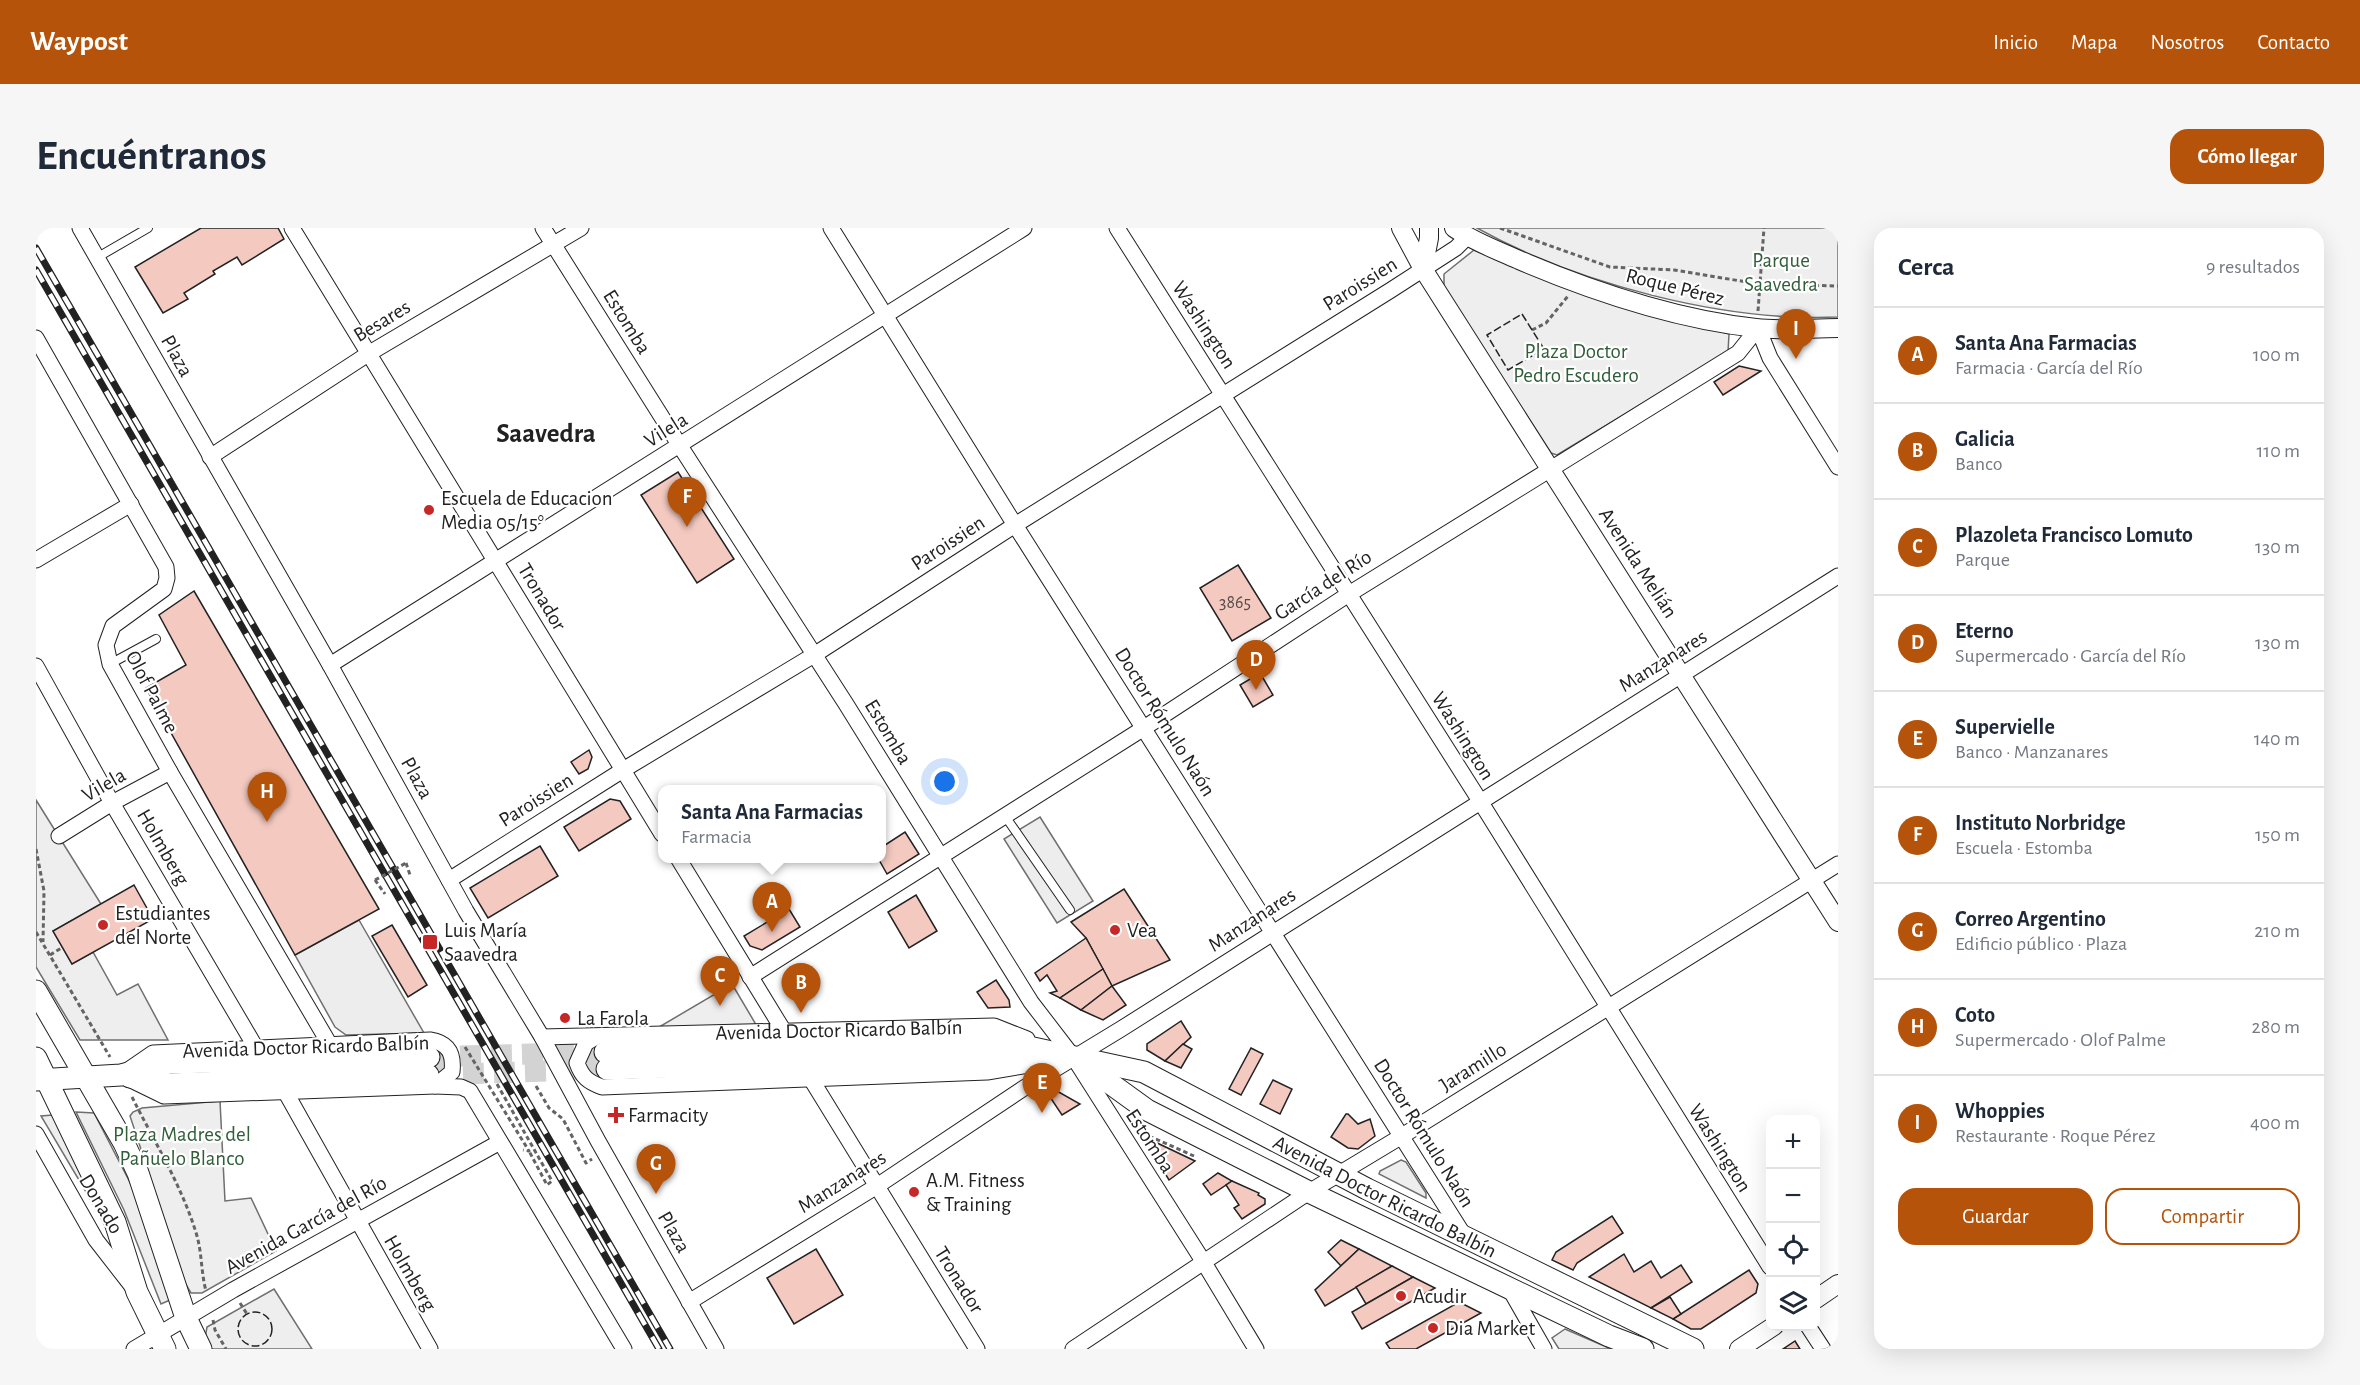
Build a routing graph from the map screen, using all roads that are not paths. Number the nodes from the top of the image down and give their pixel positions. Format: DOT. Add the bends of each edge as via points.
graph roads {
  1 [pos="80,228"];
  2 [pos="148,228"];
  3 [pos="292,228"];
  4 [pos="543,228"];
  5 [pos="581,228"];
  6 [pos="831,228"];
  7 [pos="1024,228"];
  8 [pos="1117,228"];
  9 [pos="1401,228"];
  10 [pos="1429,228"];
  11 [pos="1461,233"];
  12 [pos="554,244"];
  13 [pos="98,257"];
  14 [pos="1423,269"];
  15 [pos="886,315"];
  16 [pos="1758,328"];
  17 [pos="1838,328"];
  18 [pos="36,338"];
  19 [pos="368,354"];
  20 [pos="1223,394"];
  21 [pos="680,446"];
  22 [pos="210,458"];
  23 [pos="1838,467"];
  24 [pos="1551,469"];
  25 [pos="131,504"];
  26 [pos="1015,525"];
  27 [pos="36,560"];
  28 [pos="496,561"];
  29 [pos="1838,576"];
  30 [pos="1349,594"];
  31 [pos="156,639"];
  32 [pos="814,655"];
  33 [pos="110,664"];
  34 [pos="330,665"];
  35 [pos="36,666"];
  36 [pos="1682,674"];
  37 [pos="1144,728"];
  38 [pos="623,770"];
  39 [pos="170,771"];
  40 [pos="1480,801"];
  41 [pos="112,803"];
  42 [pos="1005,816"];
  43 [pos="658,826"];
  44 [pos="59,837"];
  45 [pos="940,858"];
  46 [pos="681,863"];
  47 [pos="1838,864"];
  48 [pos="449,880"];
  49 [pos="1812,880"];
  50 [pos="1070,910"];
  51 [pos="1838,922"];
  52 [pos="1273,932"];
  53 [pos="750,977"];
  54 [pos="36,991"];
  55 [pos="1608,1008"];
  56 [pos="785,1033"];
  57 [pos="542,1037"];
  58 [pos="330,1045"];
  59 [pos="256,1048"];
  60 [pos="36,1058"];
  61 [pos="1074,1058"];
  62 [pos="603,1061"];
  63 [pos="431,1073"];
  64 [pos="121,1075"];
  65 [pos="86,1078"];
  66 [pos="811,1079"];
  67 [pos="41,1080"];
  68 [pos="285,1091"];
  69 [pos="584,1114"];
  70 [pos="1402,1136"];
  71 [pos="38,1140"];
  72 [pos="500,1142"];
  73 [pos="1339,1174"];
  74 [pos="877,1186"];
  75 [pos="1309,1192"];
  76 [pos="356,1221"];
  77 [pos="1465,1237"];
  78 [pos="1203,1261"];
  79 [pos="1766,1261"];
  80 [pos="1838,1284"];
  81 [pos="1508,1286"];
  82 [pos="137,1292"];
  83 [pos="1820,1296"];
  84 [pos="689,1302"];
  85 [pos="186,1318"];
  86 [pos="1766,1331"];
  87 [pos="1811,1331"];
  88 [pos="161,1342"];
  89 [pos="617,1347"];
  90 [pos="134,1349"];
  91 [pos="201,1349"];
  92 [pos="430,1349"];
  93 [pos="716,1349"];
  94 [pos="977,1349"];
  95 [pos="1073,1349"];
  96 [pos="1256,1349"];
  97 [pos="1544,1349"];
  98 [pos="1643,1349"];
  99 [pos="1693,1349"];
  100 [pos="1739,1349"];
  101 [pos="1823,1349"];
  1 -- 13 [label="street, Plaza"];
  2 -- 13 [label="lane"];
  3 -- 19 [label="street, Tronador"];
  4 -- 12 [label="street, Estomba"];
  5 -- 12 [label="street, Besares"];
  6 -- 15 [label="street, Doctor Rómulo Naón"];
  7 -- 15 [label="street, Vilela"];
  8 -- 20 [label="street, Washington"];
  9 -- 14 [label="street, Avenida Melián"];
  10 -- 14 [label="street"];
  11 -- 14 [label="street, Paroissien" via="1455,248"];
  11 -- 16 [label="street, Roque Pérez" via="1608,293 1713,322"];
  12 -- 19 [label="street, Besares"];
  12 -- 21 [label="street, Estomba"];
  13 -- 22 [label="street, Plaza"];
  14 -- 20 [label="street, Paroissien"];
  14 -- 24 [label="street, Avenida Melián"];
  15 -- 21 [label="street, Vilela"];
  15 -- 26 [label="street, Doctor Rómulo Naón"];
  16 -- 17 [label="street"];
  16 -- 23 [label="street" via="1770,358"];
  16 -- 24 [label="street, García del Río" via="1738,353"];
  18 -- 25 [label="street, Olof Palme"];
  19 -- 22 [label="street, Besares"];
  19 -- 28 [label="street, Tronador"];
  20 -- 26 [label="street, Paroissien"];
  20 -- 30 [label="street, Washington"];
  21 -- 28 [label="street, Vilela"];
  21 -- 32 [label="street, Estomba"];
  22 -- 34 [label="street, Plaza"];
  24 -- 30 [label="street, García del Río"];
  24 -- 36 [label="street, Avenida Melián"];
  25 -- 27 [label="street"];
  25 -- 33 [label="street, Olof Palme" via="166,567 167,578 164,589 113,626 106,645"];
  26 -- 32 [label="street, Paroissien"];
  26 -- 37 [label="street, Doctor Rómulo Naón"];
  28 -- 34 [label="street, Vilela"];
  28 -- 38 [label="street, Tronador"];
  29 -- 36 [label="street, Manzanares"];
  30 -- 37 [label="street, García del Río"];
  30 -- 40 [label="street, Washington"];
  31 -- 33 [label="lane"];
  32 -- 38 [label="street, Paroissien"];
  32 -- 45 [label="street, Estomba"];
  33 -- 39 [label="street, Olof Palme"];
  34 -- 48 [label="street, Plaza"];
  35 -- 41 [label="street, Holmberg"];
  36 -- 40 [label="street, Manzanares"];
  36 -- 49 [label="street, Avenida Melián"];
  37 -- 42 [label="street, García del Río"];
  37 -- 52 [label="street, Doctor Rómulo Naón"];
  38 -- 43 [label="street, Tronador"];
  38 -- 48 [label="street, Paroissien"];
  39 -- 41 [label="street, Vilela"];
  39 -- 58 [label="street, Olof Palme"];
  40 -- 52 [label="street, Manzanares"];
  40 -- 55 [label="street, Washington"];
  41 -- 44 [label="street, Vilela"];
  41 -- 59 [label="street, Holmberg"];
  42 -- 45 [label="street, García del Río"];
  42 -- 50 [label="lane"];
  45 -- 53 [label="street, García del Río"];
  45 -- 61 [label="street, Estomba" via="1031,1002"];
  46 -- 53 [label="street"];
  47 -- 49 [label="street, Jaramillo"];
  48 -- 57 [label="street, Plaza"];
  49 -- 51 [label="street, Avenida Melián"];
  49 -- 55 [label="street, Jaramillo"];
  52 -- 61 [label="street, Manzanares"];
  52 -- 70 [label="street, Doctor Rómulo Naón"];
  53 -- 56 [label="street"];
  54 -- 65 [label="main road"];
  55 -- 70 [label="street, Jaramillo"];
  55 -- 79 [label="street, Washington"];
  56 -- 61 [label="street, Avenida Doctor Ricardo Balbín" via="994,1026"];
  56 -- 62 [label="street, Avenida Doctor Ricardo Balbín"];
  57 -- 62 [label="street, Avenida Doctor Ricardo Balbín"];
  57 -- 69 [label="street, Plaza"];
  58 -- 59 [label="street, Avenida Doctor Ricardo Balbín"];
  58 -- 63 [label="street, Avenida Doctor Ricardo Balbín" via="440,1042 449,1049 453,1072"];
  59 -- 64 [label="street, Avenida Doctor Ricardo Balbín" via="153,1053"];
  60 -- 67 [label="main road"];
  61 -- 62 [label="main road"];
  61 -- 66 [label="street, Avenida Doctor Ricardo Balbín" via="987,1072"];
  61 -- 73 [label="main road, Avenida Doctor Ricardo Balbín" via="1144,1072"];
  61 -- 74 [label="street, Manzanares"];
  61 -- 75 [label="main road, Avenida Doctor Ricardo Balbín" via="1147,1110"];
  61 -- 78 [label="street, Estomba"];
  62 -- 66 [label="street, Avenida Doctor Ricardo Balbín"];
  62 -- 69 [label="street" via="584,1105"];
  63 -- 64 [label="main road" via="169,1064"];
  63 -- 68 [label="street, Avenida Doctor Ricardo Balbín"];
  63 -- 72 [label="street, Avenida Doctor Ricardo Balbín" via="470,1091"];
  64 -- 65 [label="main road, Avenida Doctor Ricardo Balbín"];
  64 -- 68 [label="street, Avenida Doctor Ricardo Balbín" via="164,1096"];
  65 -- 67 [label="main road, Avenida Doctor Ricardo Balbín"];
  65 -- 85 [label="main road" via="138,1173"];
  66 -- 74 [label="street, Tronador"];
  67 -- 82 [label="main road" via="115,1222"];
  68 -- 76 [label="street, Holmberg"];
  69 -- 84 [label="street, Plaza"];
  70 -- 73 [label="street, Jaramillo"];
  70 -- 77 [label="street, Doctor Rómulo Naón"];
  71 -- 82 [label="street, Donado" via="96,1240"];
  72 -- 76 [label="street, Avenida García del Río"];
  72 -- 89 [label="street"];
  73 -- 75 [label="street, Jaramillo"];
  73 -- 77 [label="main road, Avenida Doctor Ricardo Balbín"];
  74 -- 84 [label="street, Manzanares"];
  74 -- 94 [label="street, Tronador"];
  75 -- 78 [label="street, Jaramillo"];
  75 -- 81 [label="main road, Avenida Doctor Ricardo Balbín"];
  76 -- 85 [label="street, Avenida García del Río"];
  76 -- 92 [label="street, Holmberg"];
  77 -- 99 [label="main road, Avenida Doctor Ricardo Balbín"];
  78 -- 95 [label="street, Jaramillo"];
  78 -- 96 [label="street, Estomba"];
  80 -- 83 [label="street"];
  81 -- 97 [label="street"];
  81 -- 98 [label="main road, Avenida Doctor Ricardo Balbín"];
  82 -- 88 [label="main road"];
  84 -- 93 [label="street, Plaza"];
  85 -- 88 [label="street, Avenida García del Río"];
  85 -- 91 [label="main road"];
  86 -- 100 [label="street"];
  87 -- 101 [label="street"];
  88 -- 90 [label="street, Avenida García del Río"];
}
